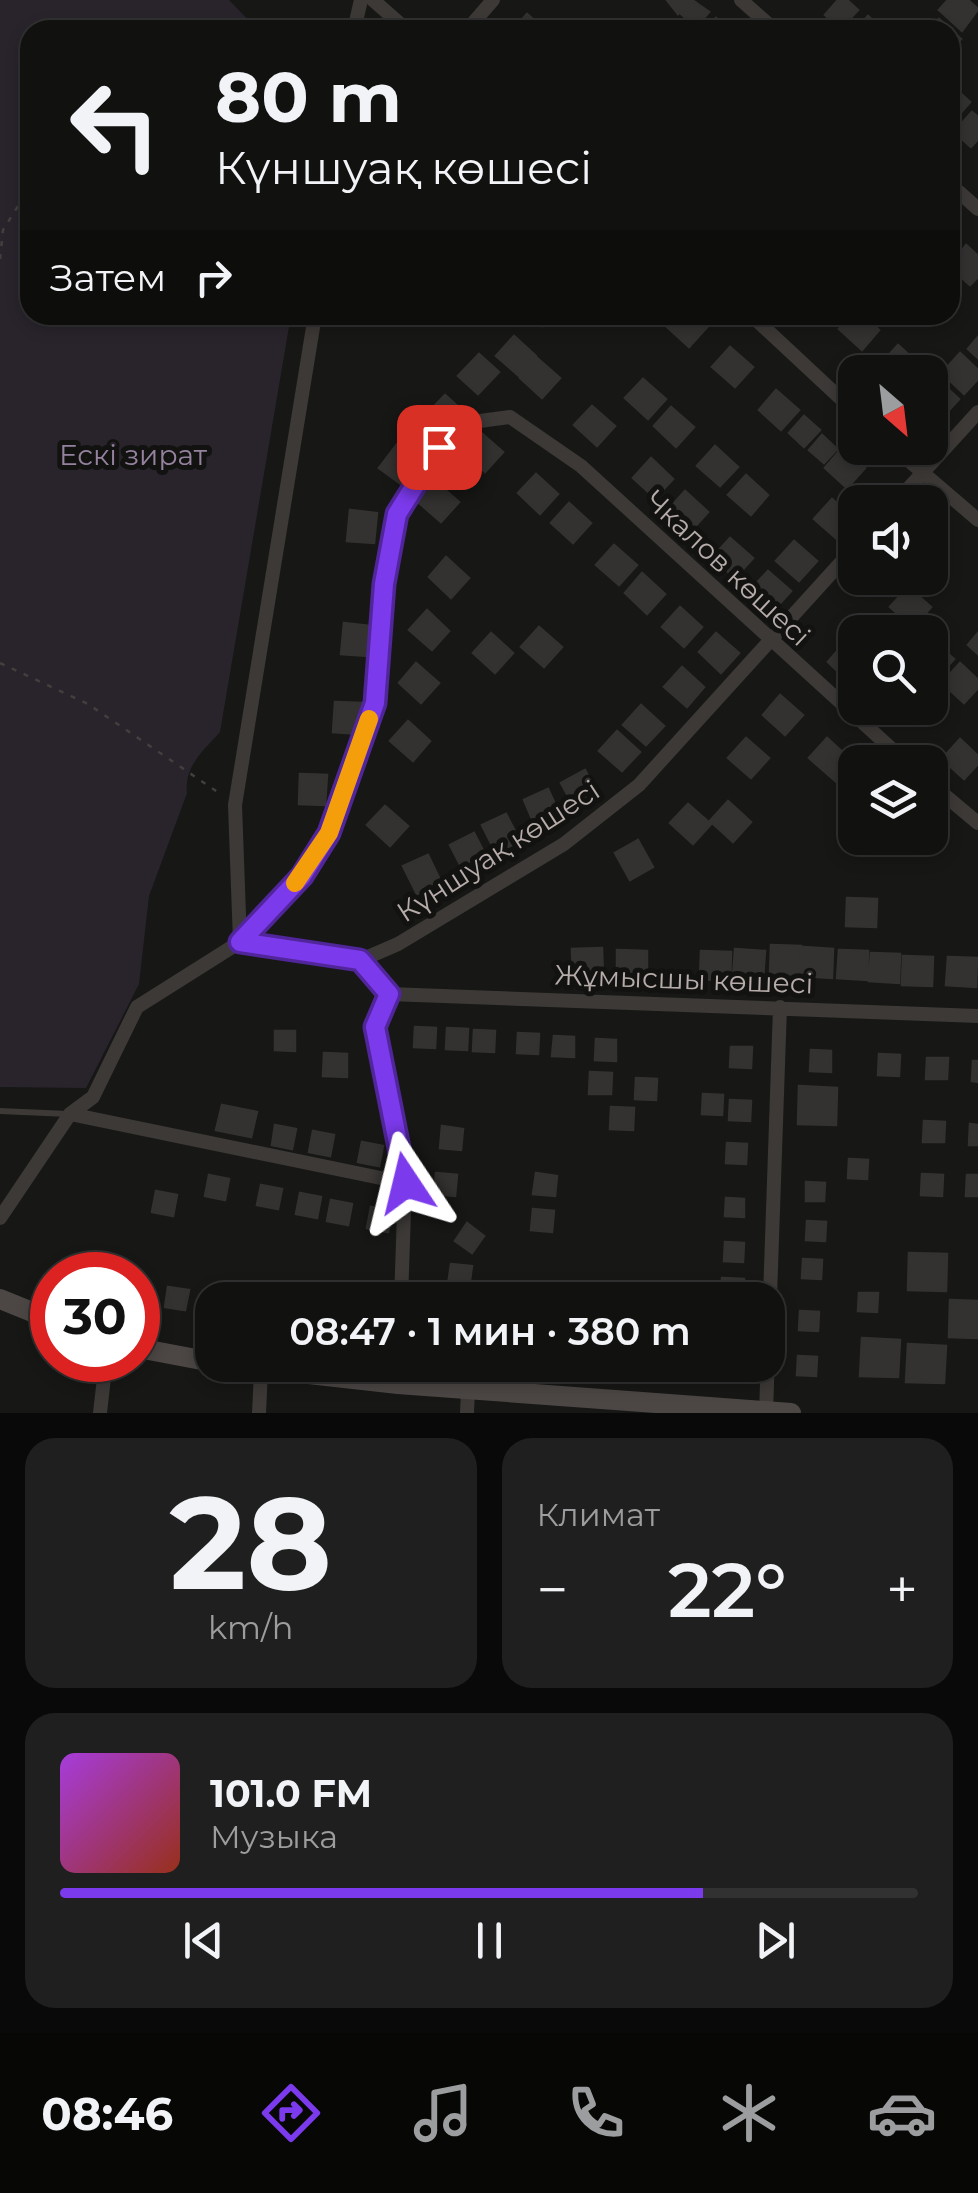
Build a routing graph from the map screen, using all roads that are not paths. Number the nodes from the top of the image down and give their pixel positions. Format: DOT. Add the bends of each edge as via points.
graph roads {
  1 [pos="373,0"];
  2 [pos="493,0"];
  3 [pos="741,0"];
  4 [pos="396,20"];
  5 [pos="476,20"];
  6 [pos="764,20"];
  7 [pos="313,325"];
  8 [pos="762,325"];
  9 [pos="838,396"];
  10 [pos="978,412"];
  11 [pos="912,465"];
  12 [pos="922,474"];
  13 [pos="912,485"];
  14 [pos="978,520"];
  15 [pos="838,567"];
  16 [pos="770,642"];
  17 [pos="887,745"];
  18 [pos="948,798"];
  19 [pos="978,823"];
  20 [pos="240,942"];
  21 [pos="360,960"];
  22 [pos="389,994"];
  23 [pos="780,1007"];
  24 [pos="978,1016"];
  25 [pos="0,1112"];
  26 [pos="70,1114"];
  27 [pos="406,1183"];
  28 [pos="0,1218"];
  29 [pos="402,1282"];
  30 [pos="0,1299"];
  31 [pos="30,1311"];
  32 [pos="160,1352"];
  33 [pos="195,1359"];
  34 [pos="104,1382"];
  35 [pos="260,1382"];
  36 [pos="435,1382"];
  37 [pos="468,1389"];
  38 [pos="766,1412"];
  39 [pos="100,1413"];
  40 [pos="259,1413"];
  41 [pos="468,1413"];
  42 [pos="791,1413"];
  1 -- 4 [label="street"];
  2 -- 5 [label="street"];
  3 -- 6 [label="street"];
  7 -- 20 [label="street" via="235,805"];
  8 -- 9 [label="street"];
  10 -- 12 [label="street"];
  11 -- 12 [label="street"];
  12 -- 13 [label="street"];
  12 -- 14 [label="street"];
  15 -- 16 [label="street, Күншуақ көшесі"];
  16 -- 17 [label="street, Чкалов көшесі"];
  16 -- 20 [label="street, Чкалов көшесі" via="581,466 510,417 465,423 420,473 397,514 375,703 329,833 302,876"];
  16 -- 21 [label="street, Күншуақ көшесі" via="608,814 398,944"];
  18 -- 19 [label="street"];
  20 -- 21 [label="street"];
  20 -- 26 [label="street" via="137,1008 93,1097"];
  21 -- 22 [label="street"];
  22 -- 23 [label="street, Жұмысшы көшесі"];
  22 -- 27 [label="street" via="375,1027"];
  23 -- 24 [label="street, Жұмысшы көшесі"];
  23 -- 38 [label="street"];
  25 -- 26 [label="lane"];
  26 -- 27 [label="street"];
  26 -- 28 [label="street"];
  27 -- 29 [label="street"];
  30 -- 31 [label="main road"];
  32 -- 33 [label="main road"];
  34 -- 39 [label="street"];
  35 -- 40 [label="street"];
  36 -- 37 [label="main road"];
  37 -- 38 [label="main road"];
  37 -- 41 [label="street"];
  38 -- 42 [label="main road"];
}
